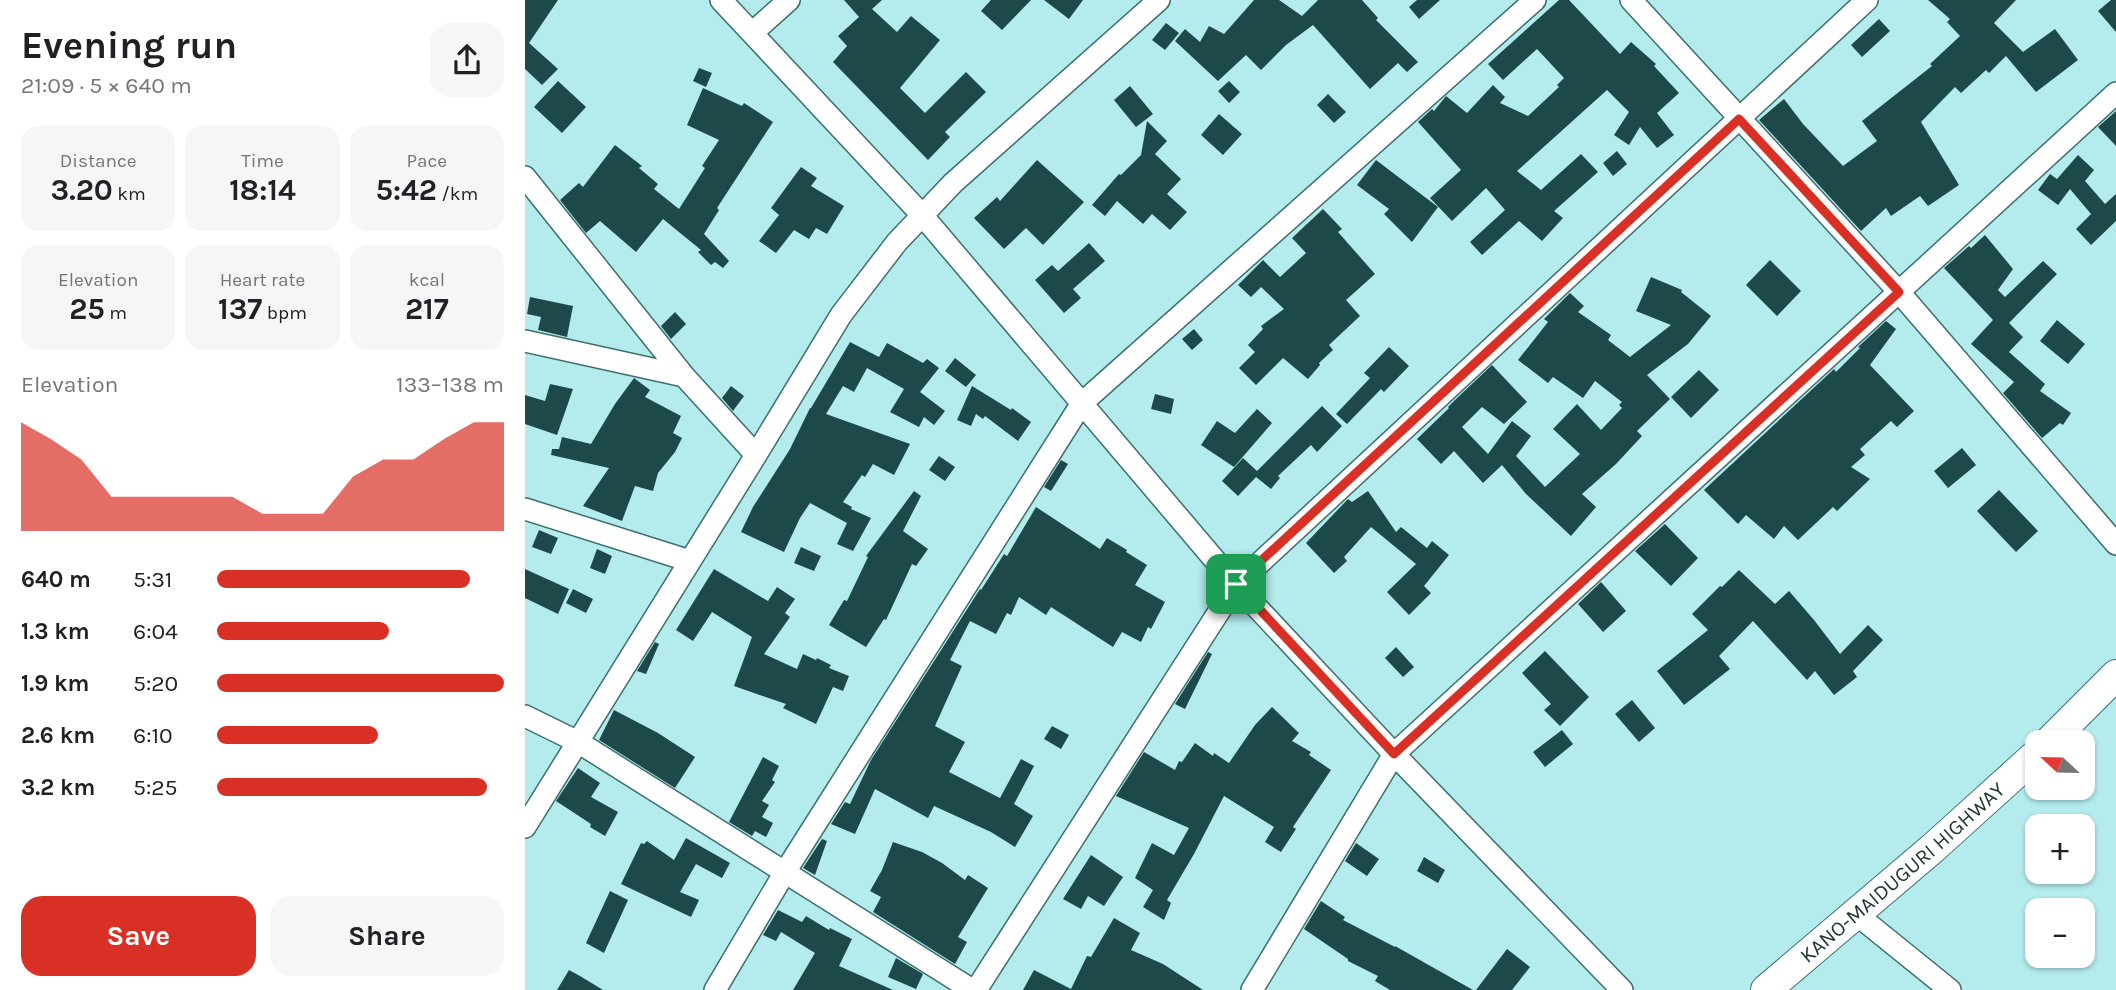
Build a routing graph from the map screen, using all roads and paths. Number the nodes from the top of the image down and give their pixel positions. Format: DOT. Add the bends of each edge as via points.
graph roads {
  1 [pos="721,0"];
  2 [pos="789,0"];
  3 [pos="1159,0"];
  4 [pos="1535,0"];
  5 [pos="1631,0"];
  6 [pos="1867,0"];
  7 [pos="752,33"];
  8 [pos="2116,93"];
  9 [pos="1739,119"];
  10 [pos="525,177"];
  11 [pos="922,215"];
  12 [pos="1899,292"];
  13 [pos="525,341"];
  14 [pos="684,376"];
  15 [pos="1082,404"];
  16 [pos="756,455"];
  17 [pos="525,509"];
  18 [pos="2116,544"];
  19 [pos="690,561"];
  20 [pos="1236,584"];
  21 [pos="2116,675"];
  22 [pos="525,716"];
  23 [pos="2061,730"];
  24 [pos="578,742"];
  25 [pos="1394,754"];
  26 [pos="2025,765"];
  27 [pos="525,827"];
  28 [pos="785,872"];
  29 [pos="1856,914"];
  30 [pos="715,990"];
  31 [pos="974,990"];
  32 [pos="1252,990"];
  33 [pos="1622,990"];
  34 [pos="1766,990"];
  35 [pos="1950,990"];
  1 -- 7 [label="street"];
  2 -- 7 [label="street"];
  3 -- 11 [label="street"];
  4 -- 15 [label="street"];
  5 -- 9 [label="street"];
  6 -- 9 [label="street"];
  7 -- 11 [label="street"];
  8 -- 12 [label="street"];
  9 -- 12 [label="street"];
  9 -- 20 [label="street"];
  10 -- 14 [label="street"];
  11 -- 15 [label="street"];
  11 -- 16 [label="street" via="841,315"];
  12 -- 18 [label="street"];
  12 -- 25 [label="street"];
  13 -- 14 [label="street"];
  14 -- 16 [label="street"];
  15 -- 20 [label="street"];
  15 -- 28 [label="street"];
  16 -- 19 [label="street"];
  17 -- 19 [label="street"];
  19 -- 24 [label="street"];
  20 -- 25 [label="street"];
  20 -- 31 [label="street"];
  21 -- 23 [label="highway"];
  22 -- 24 [label="street"];
  24 -- 27 [label="street"];
  24 -- 28 [label="street"];
  25 -- 32 [label="street"];
  25 -- 33 [label="street"];
  26 -- 29 [label="highway, KANO-MAIDUGURI HIGHWAY"];
  28 -- 30 [label="street"];
  28 -- 31 [label="street"];
  29 -- 34 [label="highway, KANO-MAIDUGURI HIGHWAY"];
  29 -- 35 [label="street"];
}
